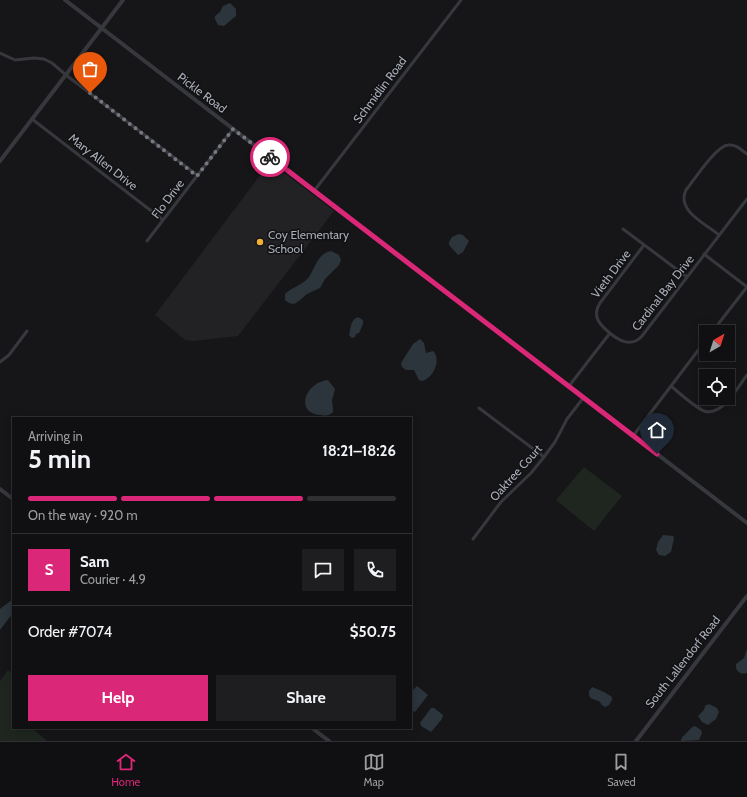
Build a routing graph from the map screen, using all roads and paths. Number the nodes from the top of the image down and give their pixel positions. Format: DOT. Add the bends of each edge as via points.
graph roads {
  1 [pos="65,0"];
  2 [pos="123,0"];
  3 [pos="461,0"];
  4 [pos="102,28"];
  5 [pos="0,53"];
  6 [pos="66,75"];
  7 [pos="32,119"];
  8 [pos="233,129"];
  9 [pos="747,154"];
  10 [pos="0,161"];
  11 [pos="197,176"];
  12 [pos="314,191"];
  13 [pos="747,199"];
  14 [pos="163,220"];
  15 [pos="623,229"];
  16 [pos="719,235"];
  17 [pos="147,241"];
  18 [pos="644,245"];
  19 [pos="704,254"];
  20 [pos="687,277"];
  21 [pos="747,287"];
  22 [pos="717,325"];
  23 [pos="26,331"];
  24 [pos="610,333"];
  25 [pos="699,349"];
  26 [pos="0,362"];
  27 [pos="747,375"];
  28 [pos="569,386"];
  29 [pos="671,386"];
  30 [pos="584,397"];
  31 [pos="479,408"];
  32 [pos="633,436"];
  33 [pos="544,457"];
  34 [pos="0,489"];
  35 [pos="12,498"];
  36 [pos="747,523"];
  37 [pos="473,539"];
  38 [pos="747,596"];
  39 [pos="313,729"];
  40 [pos="329,741"];
  41 [pos="636,741"];
  1 -- 4 [label="street, Pickle Road"];
  2 -- 4 [label="street"];
  3 -- 12 [label="street, Schmidlin Road"];
  4 -- 6 [label="street"];
  4 -- 8 [label="street, Pickle Road"];
  5 -- 6 [label="street" via="15,60 44,59"];
  6 -- 7 [label="street"];
  6 -- 11 [label="street"];
  7 -- 10 [label="street"];
  7 -- 14 [label="street, Mary Allen Drive"];
  8 -- 11 [label="street, Flo Drive"];
  8 -- 12 [label="street, Pickle Road"];
  9 -- 16 [label="street" via="734,146 721,147 685,193 684,202 687,210"];
  11 -- 14 [label="street, Flo Drive"];
  12 -- 28 [label="street, Pickle Road"];
  13 -- 16 [label="street, Cardinal Bay Drive"];
  14 -- 17 [label="street, Flo Drive"];
  15 -- 18 [label="street"];
  16 -- 19 [label="street, Cardinal Bay Drive"];
  18 -- 20 [label="street"];
  18 -- 24 [label="street, Vieth Drive" via="597,308 596,317 599,323"];
  19 -- 20 [label="street, Cardinal Bay Drive"];
  19 -- 21 [label="street"];
  20 -- 24 [label="street, Cardinal Bay Drive" via="637,340 623,342"];
  21 -- 22 [label="street"];
  23 -- 26 [label="street"];
  24 -- 28 [label="street"];
  25 -- 29 [label="street"];
  27 -- 29 [label="street" via="722,406 713,412 702,410"];
  28 -- 30 [label="street, Pickle Road"];
  29 -- 32 [label="street"];
  30 -- 32 [label="street, Pickle Road"];
  30 -- 33 [label="street, Oaktree Court"];
  31 -- 33 [label="street"];
  32 -- 36 [label="street, Pickle Road"];
  33 -- 37 [label="street, Oaktree Court" via="501,502"];
  34 -- 35 [label="street"];
  38 -- 41 [label="street, South Lallendorf Road"];
  39 -- 40 [label="street"];
}
